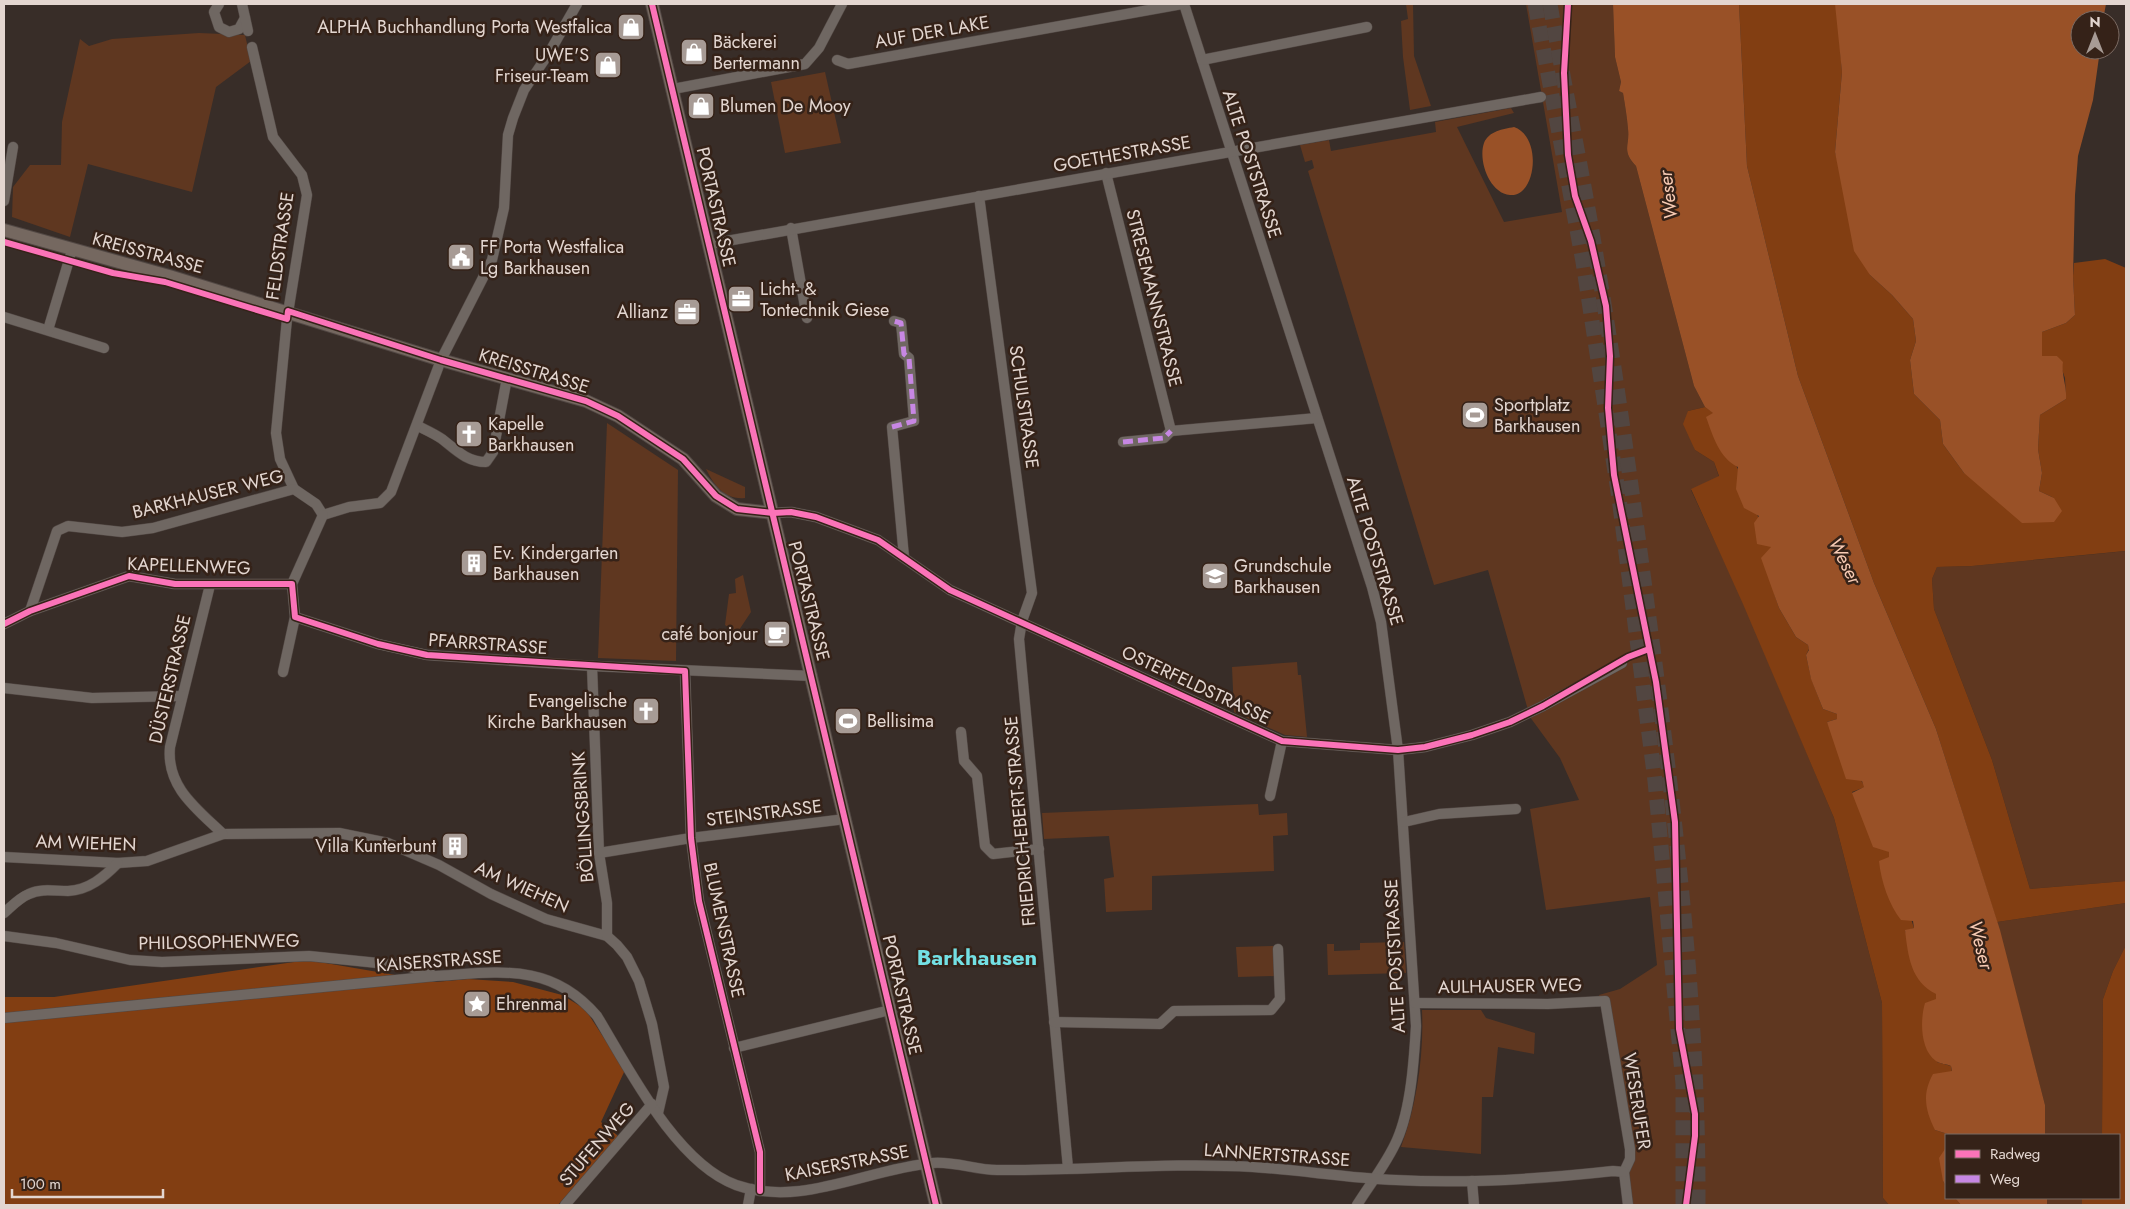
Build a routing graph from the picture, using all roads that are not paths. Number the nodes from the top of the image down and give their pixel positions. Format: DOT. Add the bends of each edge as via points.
graph roads {
  1 [pos="219,4"];
  2 [pos="242,4"];
  3 [pos="577,4"];
  4 [pos="652,4"];
  5 [pos="842,4"];
  6 [pos="1183,4"];
  7 [pos="245,18"];
  8 [pos="1368,27"];
  9 [pos="248,31"];
  10 [pos="252,47"];
  11 [pos="837,60"];
  12 [pos="1202,60"];
  13 [pos="673,89"];
  14 [pos="1541,97"];
  15 [pos="13,147"];
  16 [pos="1231,151"];
  17 [pos="1106,173"];
  18 [pos="979,196"];
  19 [pos="4,201"];
  20 [pos="791,228"];
  21 [pos="4,230"];
  22 [pos="710,244"];
  23 [pos="72,250"];
  24 [pos="288,311"];
  25 [pos="4,317"];
  26 [pos="808,318"];
  27 [pos="894,321"];
  28 [pos="48,330"];
  29 [pos="104,348"];
  30 [pos="441,360"];
  31 [pos="507,378"];
  32 [pos="1317,418"];
  33 [pos="418,426"];
  34 [pos="1171,431"];
  35 [pos="1123,442"];
  36 [pos="294,488"];
  37 [pos="773,513"];
  38 [pos="323,515"];
  39 [pos="904,557"];
  40 [pos="292,584"];
  41 [pos="210,585"];
  42 [pos="30,611"];
  43 [pos="295,617"];
  44 [pos="1022,621"];
  45 [pos="4,624"];
  46 [pos="1622,663"];
  47 [pos="592,666"];
  48 [pos="685,671"];
  49 [pos="283,672"];
  50 [pos="812,676"];
  51 [pos="4,688"];
  52 [pos="182,696"];
  53 [pos="961,732"];
  54 [pos="1282,741"];
  55 [pos="1398,750"];
  56 [pos="1270,796"];
  57 [pos="1516,809"];
  58 [pos="845,819"];
  59 [pos="1404,822"];
  60 [pos="223,834"];
  61 [pos="691,838"];
  62 [pos="1039,849"];
  63 [pos="599,853"];
  64 [pos="4,856"];
  65 [pos="118,863"];
  66 [pos="4,913"];
  67 [pos="4,936"];
  68 [pos="607,936"];
  69 [pos="1278,949"];
  70 [pos="436,976"];
  71 [pos="1605,1001"];
  72 [pos="1415,1003"];
  73 [pos="890,1010"];
  74 [pos="4,1018"];
  75 [pos="1054,1022"];
  76 [pos="734,1048"];
  77 [pos="655,1109"];
  78 [pos="927,1164"];
  79 [pos="1068,1168"];
  80 [pos="1624,1172"];
  81 [pos="1374,1179"];
  82 [pos="1472,1181"];
  83 [pos="756,1190"];
  84 [pos="565,1205"];
  85 [pos="748,1205"];
  86 [pos="936,1205"];
  87 [pos="1357,1205"];
  88 [pos="1474,1205"];
  89 [pos="1628,1205"];
  1 -- 7 [label="street" via="214,12 218,27 229,32 239,29"];
  2 -- 7 [label="street"];
  3 -- 30 [label="street" via="550,53 524,90 513,118 508,135 504,208 492,260"];
  4 -- 13 [label="main road, PORTASTRASSE"];
  5 -- 13 [label="street" via="819,48 804,64"];
  6 -- 11 [label="street, AUF DER LAKE" via="848,64"];
  6 -- 12 [label="street, ALTE POSTSTRASSE"];
  7 -- 9 [label="street"];
  8 -- 12 [label="street"];
  10 -- 24 [label="street, FELDSTRASSE" via="273,138 302,175 307,195"];
  12 -- 16 [label="street, ALTE POSTSTRASSE"];
  13 -- 22 [label="main road, PORTASTRASSE"];
  14 -- 16 [label="street, GOETHESTRASSE"];
  15 -- 19 [label="street"];
  16 -- 17 [label="street, GOETHESTRASSE"];
  16 -- 32 [label="street, ALTE POSTSTRASSE"];
  17 -- 18 [label="street, GOETHESTRASSE"];
  17 -- 34 [label="street, STRESEMANNSTRASSE"];
  18 -- 20 [label="street, GOETHESTRASSE"];
  18 -- 44 [label="street, SCHULSTRASSE" via="1032,593"];
  20 -- 22 [label="street, GOETHESTRASSE"];
  20 -- 26 [label="street"];
  21 -- 23 [label="main road, KREISSTRASSE"];
  22 -- 37 [label="main road, PORTASTRASSE"];
  23 -- 24 [label="main road, KREISSTRASSE"];
  23 -- 28 [label="street"];
  24 -- 30 [label="main road, KREISSTRASSE"];
  24 -- 36 [label="street, FELDSTRASSE" via="276,433 280,459"];
  25 -- 28 [label="street"];
  27 -- 39 [label="street" via="901,323 904,354 909,358 914,421 892,427"];
  28 -- 29 [label="street"];
  30 -- 31 [label="main road, KREISSTRASSE"];
  30 -- 33 [label="street"];
  31 -- 33 [label="street" via="493,452 486,462 476,462 454,451"];
  31 -- 37 [label="main road, KREISSTRASSE" via="578,398 618,416 682,459 716,496 737,509"];
  32 -- 34 [label="street"];
  32 -- 55 [label="street, ALTE POSTSTRASSE" via="1379,609"];
  33 -- 38 [label="street" via="386,499 380,504 349,507"];
  34 -- 35 [label="street" via="1164,438"];
  36 -- 38 [label="street, BARKHAUSER WEG" via="316,504"];
  36 -- 42 [label="street, BARKHAUSER WEG" via="153,528 122,532 68,526 57,531"];
  37 -- 39 [label="street, OSTERFELDSTRASSE" via="791,512 816,517 878,540"];
  37 -- 50 [label="main road, PORTASTRASSE"];
  38 -- 40 [label="street"];
  39 -- 44 [label="street, OSTERFELDSTRASSE" via="950,590"];
  40 -- 41 [label="street, KAPELLENWEG"];
  40 -- 43 [label="street"];
  41 -- 42 [label="street, KAPELLENWEG" via="175,584 130,576"];
  41 -- 52 [label="street, DÜSTERSTRASSE"];
  42 -- 45 [label="street, KAPELLENWEG"];
  43 -- 47 [label="street, PFARRSTRASSE" via="378,644 427,655"];
  43 -- 49 [label="street"];
  44 -- 54 [label="street, OSTERFELDSTRASSE"];
  44 -- 62 [label="street, FRIEDRICH-EBERT-STRASSE" via="1020,639"];
  46 -- 55 [label="street, OSTERFELDSTRASSE" via="1510,722 1425,747"];
  47 -- 48 [label="street, PFARRSTRASSE"];
  47 -- 63 [label="street, BÖLLINGSBRINK"];
  48 -- 50 [label="street, PFARRSTRASSE"];
  48 -- 61 [label="street, BLUMENSTRASSE"];
  50 -- 58 [label="main road, PORTASTRASSE"];
  51 -- 52 [label="street" via="92,698"];
  52 -- 60 [label="street, DÜSTERSTRASSE" via="170,747 172,775 180,792"];
  53 -- 62 [label="street" via="964,761 977,776 985,846 993,854"];
  54 -- 55 [label="street, OSTERFELDSTRASSE"];
  54 -- 56 [label="street"];
  55 -- 59 [label="street, ALTE POSTSTRASSE"];
  57 -- 59 [label="street" via="1439,814"];
  58 -- 61 [label="street, STEINSTRASSE"];
  58 -- 73 [label="main road, PORTASTRASSE"];
  59 -- 72 [label="street, ALTE POSTSTRASSE"];
  60 -- 65 [label="street, AM WIEHEN" via="147,861"];
  60 -- 68 [label="street, AM WIEHEN" via="339,833 388,843 546,919"];
  61 -- 63 [label="street, STEINSTRASSE"];
  61 -- 76 [label="street, BLUMENSTRASSE" via="699,901"];
  62 -- 75 [label="street, FRIEDRICH-EBERT-STRASSE"];
  63 -- 68 [label="street, BÖLLINGSBRINK" via="607,902"];
  64 -- 65 [label="street, AM WIEHEN"];
  65 -- 66 [label="street" via="86,888 30,893"];
  67 -- 70 [label="street, PHILOSOPHENWEG" via="56,943 130,960 162,962 309,956 406,966"];
  68 -- 77 [label="street" via="631,965 652,1024 664,1088"];
  69 -- 75 [label="street" via="1280,999 1271,1010 1174,1012 1160,1024"];
  70 -- 74 [label="street, KAISERSTRASSE"];
  70 -- 77 [label="street, KAISERSTRASSE" via="518,973 568,989 598,1016"];
  71 -- 72 [label="street, AULHAUSER WEG"];
  71 -- 80 [label="street, WESERUFER" via="1630,1149 1630,1159"];
  72 -- 81 [label="street, ALTE POSTSTRASSE" via="1415,1050 1405,1112 1397,1140"];
  73 -- 76 [label="street"];
  73 -- 78 [label="main road, PORTASTRASSE"];
  75 -- 79 [label="street, FRIEDRICH-EBERT-STRASSE"];
  76 -- 83 [label="street, BLUMENSTRASSE" via="760,1152"];
  77 -- 83 [label="street, KAISERSTRASSE" via="705,1168 728,1181"];
  77 -- 84 [label="street, STUFENWEG"];
  78 -- 79 [label="street, LANNERTSTRASSE" via="954,1163 998,1170"];
  78 -- 83 [label="street, KAISERSTRASSE" via="806,1190"];
  78 -- 86 [label="main road, PORTASTRASSE"];
  79 -- 81 [label="street, LANNERTSTRASSE" via="1159,1164 1254,1167"];
  80 -- 82 [label="street, LANNERTSTRASSE" via="1538,1180"];
  80 -- 89 [label="street, WESERUFER"];
  81 -- 82 [label="street, LANNERTSTRASSE"];
  81 -- 87 [label="street, ALTE POSTSTRASSE"];
  82 -- 88 [label="street"];
  83 -- 85 [label="street, BLUMENSTRASSE"];
}
